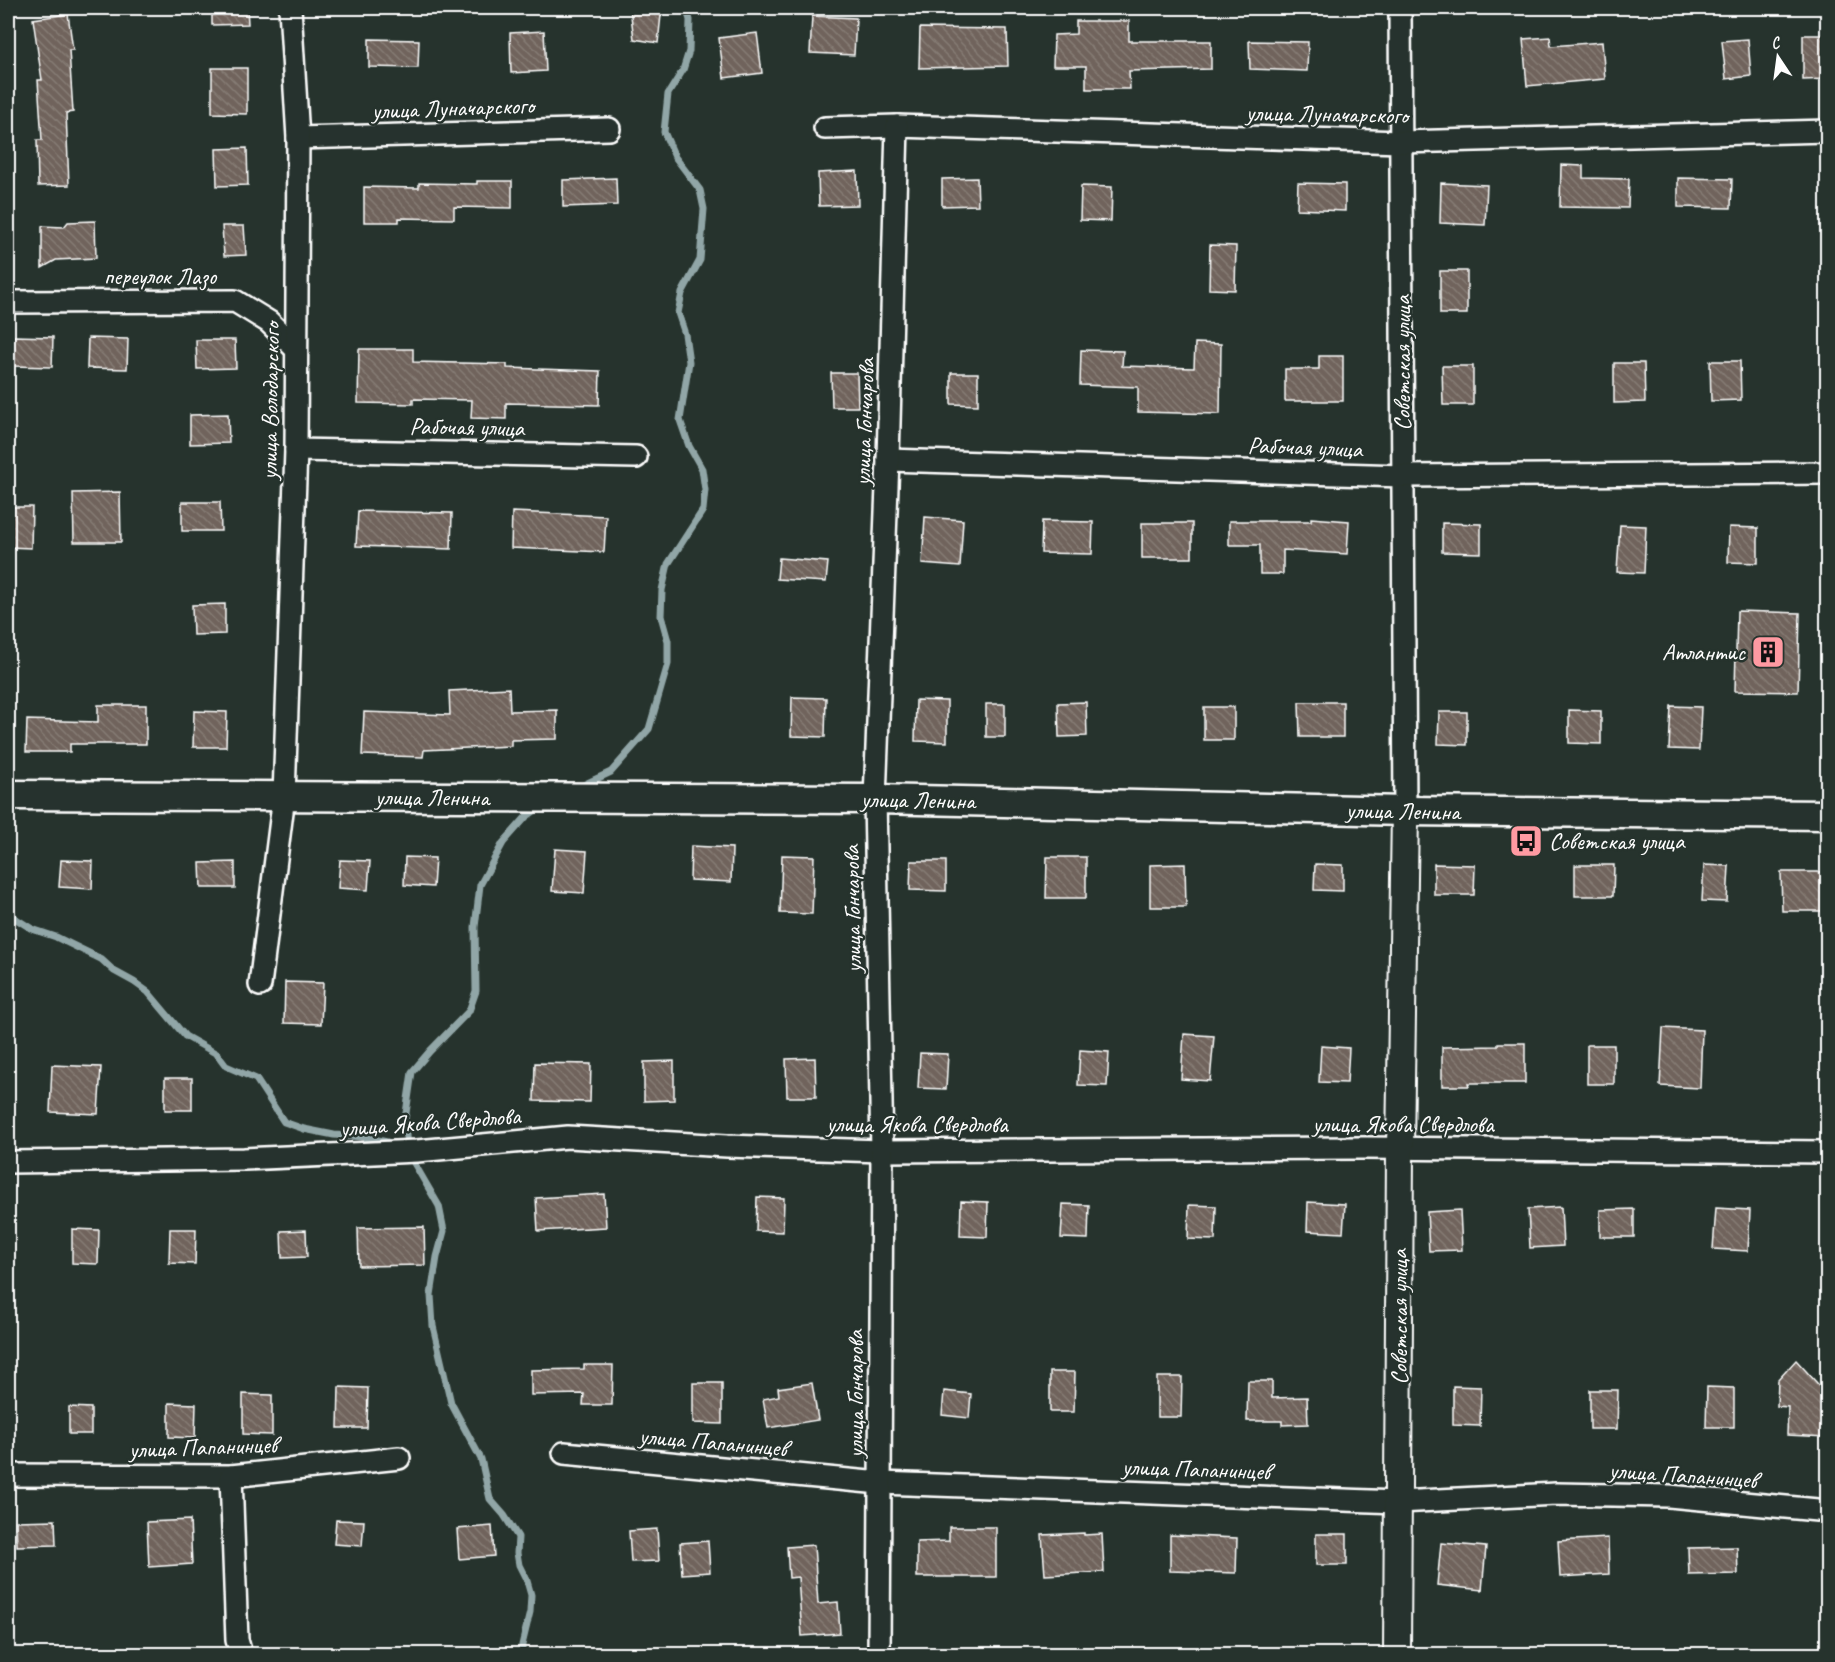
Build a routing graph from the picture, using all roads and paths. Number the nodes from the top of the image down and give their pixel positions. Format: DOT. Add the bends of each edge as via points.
graph roads {
  1 [pos="290,8"];
  2 [pos="1400,8"];
  3 [pos="897,126"];
  4 [pos="825,128"];
  5 [pos="609,129"];
  6 [pos="1827,131"];
  7 [pos="298,138"];
  8 [pos="1401,142"];
  9 [pos="8,302"];
  10 [pos="296,349"];
  11 [pos="296,450"];
  12 [pos="636,457"];
  13 [pos="888,460"];
  14 [pos="1827,473"];
  15 [pos="1403,476"];
  16 [pos="8,795"];
  17 [pos="284,796"];
  18 [pos="875,799"];
  19 [pos="1405,811"];
  20 [pos="1827,815"];
  21 [pos="260,985"];
  22 [pos="1400,1150"];
  23 [pos="882,1151"];
  24 [pos="1827,1152"];
  25 [pos="8,1162"];
  26 [pos="564,1453"];
  27 [pos="399,1458"];
  28 [pos="8,1475"];
  29 [pos="231,1476"];
  30 [pos="880,1484"];
  31 [pos="1398,1502"];
  32 [pos="1827,1511"];
  33 [pos="241,1654"];
  34 [pos="879,1654"];
  35 [pos="1397,1654"];
  1 -- 7 [label="street, улица Володарского"];
  2 -- 8 [label="street, Советская улица"];
  3 -- 4 [label="street, улица Луначарского"];
  3 -- 8 [label="street, улица Луначарского"];
  3 -- 13 [label="street, улица Гончарова"];
  5 -- 7 [label="street, улица Луначарского"];
  6 -- 8 [label="street, улица Луначарского"];
  7 -- 10 [label="street, улица Володарского"];
  8 -- 15 [label="street, Советская улица"];
  9 -- 10 [label="street, переулок Лазо" via="236,301 269,322"];
  10 -- 11 [label="street, улица Володарского"];
  11 -- 12 [label="street, Рабочая улица"];
  11 -- 17 [label="street, улица Володарского"];
  13 -- 15 [label="street, Рабочая улица"];
  13 -- 18 [label="street, улица Гончарова"];
  14 -- 15 [label="street, Рабочая улица"];
  15 -- 19 [label="street, Советская улица"];
  16 -- 17 [label="main road, улица Ленина"];
  17 -- 18 [label="main road, улица Ленина"];
  17 -- 21 [label="street, улица Володарского"];
  18 -- 19 [label="main road, улица Ленина"];
  18 -- 23 [label="street, улица Гончарова"];
  19 -- 20 [label="main road, улица Ленина"];
  19 -- 22 [label="street, Советская улица"];
  22 -- 23 [label="street, улица Якова Свердлова"];
  22 -- 24 [label="street, улица Якова Свердлова"];
  22 -- 31 [label="street, Советская улица"];
  23 -- 25 [label="street, улица Якова Свердлова" via="568,1137 417,1151 244,1159"];
  23 -- 30 [label="street, улица Гончарова"];
  26 -- 30 [label="street, улица Папанинцев"];
  27 -- 29 [label="street, улица Папанинцев"];
  28 -- 29 [label="street, улица Папанинцев"];
  29 -- 33 [label="street" via="237,1640"];
  30 -- 31 [label="street, улица Папанинцев"];
  30 -- 34 [label="street, улица Гончарова"];
  31 -- 32 [label="street, улица Папанинцев" via="1556,1494 1669,1496"];
  31 -- 35 [label="street, Советская улица"];
}
